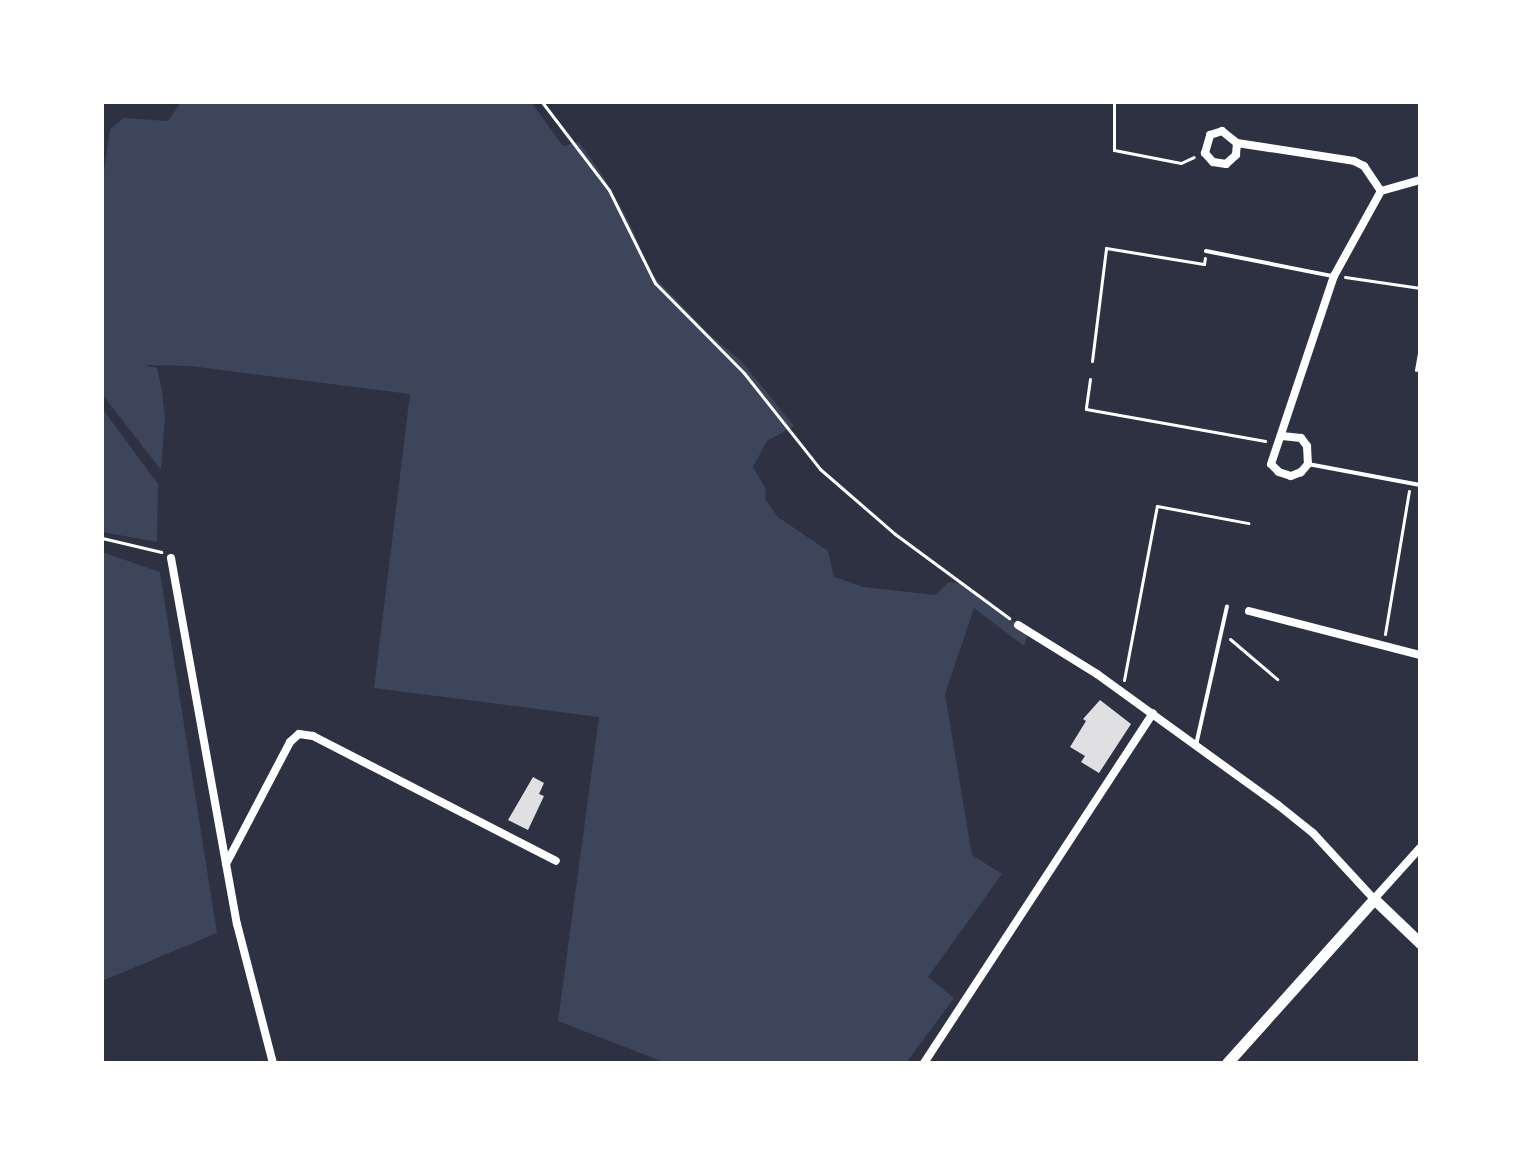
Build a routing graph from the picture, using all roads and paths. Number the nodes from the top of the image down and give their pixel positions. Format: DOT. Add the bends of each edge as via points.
graph roads {
  1 [pos="542,102"];
  2 [pos="1114,102"];
  3 [pos="1237,143"];
  4 [pos="1205,153"];
  5 [pos="1420,180"];
  6 [pos="1381,191"];
  7 [pos="1206,251"];
  8 [pos="1334,276"];
  9 [pos="1420,288"];
  10 [pos="1420,347"];
  11 [pos="1092,361"];
  12 [pos="1416,370"];
  13 [pos="1090,379"];
  14 [pos="1279,440"];
  15 [pos="1308,464"];
  16 [pos="1420,485"];
  17 [pos="1409,491"];
  18 [pos="1248,523"];
  19 [pos="102,538"];
  20 [pos="171,558"];
  21 [pos="1227,606"];
  22 [pos="1249,611"];
  23 [pos="1018,625"];
  24 [pos="1219,636"];
  25 [pos="1384,645"];
  26 [pos="1420,655"];
  27 [pos="1277,679"];
  28 [pos="1122,692"];
  29 [pos="1153,713"];
  30 [pos="1196,745"];
  31 [pos="1420,848"];
  32 [pos="556,861"];
  33 [pos="225,864"];
  34 [pos="1374,899"];
  35 [pos="1420,943"];
  36 [pos="273,1063"];
  37 [pos="924,1063"];
  38 [pos="1227,1063"];
  1 -- 23 [label="path" via="609,190 655,283 744,373 820,469 895,534"];
  2 -- 4 [label="path" via="1114,150 1181,163"];
  3 -- 4 [label="street" via="1236,155 1226,164 1213,162"];
  3 -- 4 [label="street" via="1228,133 1216,132 1206,140"];
  3 -- 6 [label="street" via="1354,161 1364,166"];
  5 -- 6 [label="street"];
  6 -- 8 [label="street"];
  7 -- 8 [label="lane"];
  7 -- 11 [label="path" via="1204,264 1106,248"];
  8 -- 9 [label="path"];
  8 -- 14 [label="street"];
  10 -- 12 [label="path"];
  13 -- 14 [label="path" via="1086,409"];
  14 -- 15 [label="street" via="1301,438 1310,455"];
  14 -- 15 [label="street" via="1271,464 1279,472 1291,476"];
  15 -- 16 [label="lane"];
  17 -- 25 [label="path"];
  18 -- 28 [label="path" via="1157,506"];
  19 -- 20 [label="path"];
  20 -- 33 [label="street"];
  21 -- 24 [label="lane"];
  22 -- 25 [label="street"];
  23 -- 28 [label="street"];
  24 -- 27 [label="path" via="1235,641"];
  24 -- 30 [label="lane"];
  25 -- 26 [label="street"];
  28 -- 29 [label="street"];
  29 -- 30 [label="street"];
  29 -- 37 [label="street"];
  30 -- 34 [label="street" via="1313,833"];
  31 -- 34 [label="street"];
  32 -- 33 [label="street" via="313,736 299,734"];
  33 -- 36 [label="street"];
  34 -- 35 [label="street"];
  34 -- 38 [label="street"];
}
